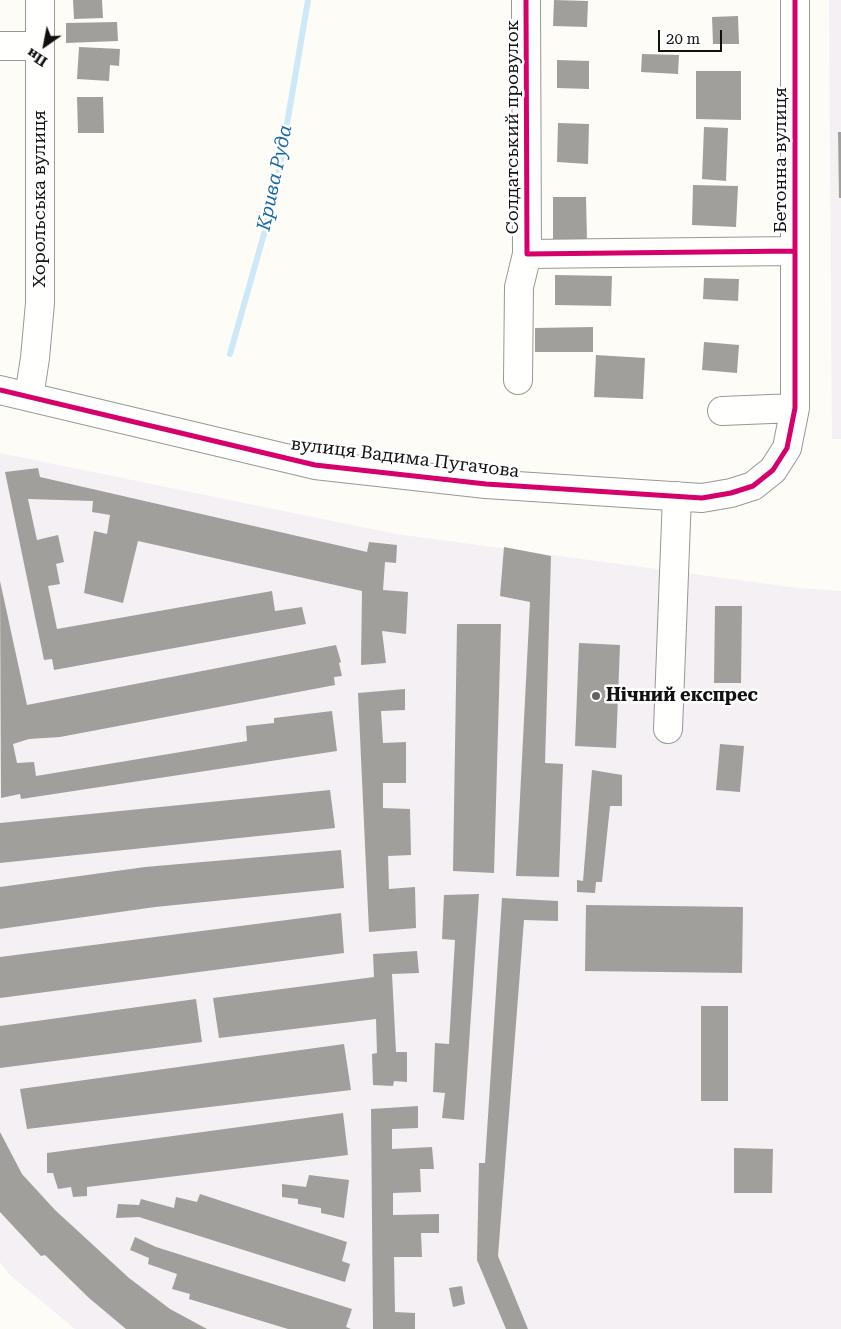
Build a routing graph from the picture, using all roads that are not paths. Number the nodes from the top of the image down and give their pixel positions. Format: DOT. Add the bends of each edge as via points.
graph roads {
  1 [pos="40,0"];
  2 [pos="526,0"];
  3 [pos="795,0"];
  4 [pos="0,46"];
  5 [pos="40,46"];
  6 [pos="795,250"];
  7 [pos="527,254"];
  8 [pos="518,380"];
  9 [pos="0,390"];
  10 [pos="29,397"];
  11 [pos="795,408"];
  12 [pos="722,410"];
  13 [pos="753,486"];
  14 [pos="677,496"];
  15 [pos="668,729"];
  1 -- 5 [label="street, Хорольська вулиця"];
  2 -- 7 [label="street, Солдатський провулок"];
  3 -- 6 [label="street, Бетонна вулиця"];
  4 -- 5 [label="street"];
  5 -- 10 [label="street, Хорольська вулиця" via="40,303"];
  6 -- 7 [label="street"];
  6 -- 11 [label="street, Бетонна вулиця"];
  7 -- 8 [label="street, Солдатський провулок" via="519,287"];
  9 -- 10 [label="street, вулиця Вадима Пугачова"];
  10 -- 14 [label="street, вулиця Вадима Пугачова" via="315,465 486,484"];
  11 -- 12 [label="street"];
  11 -- 13 [label="street, Бетонна вулиця" via="788,448 773,470"];
  13 -- 14 [label="street, вулиця Вадима Пугачова" via="702,498"];
  14 -- 15 [label="street"];
}
